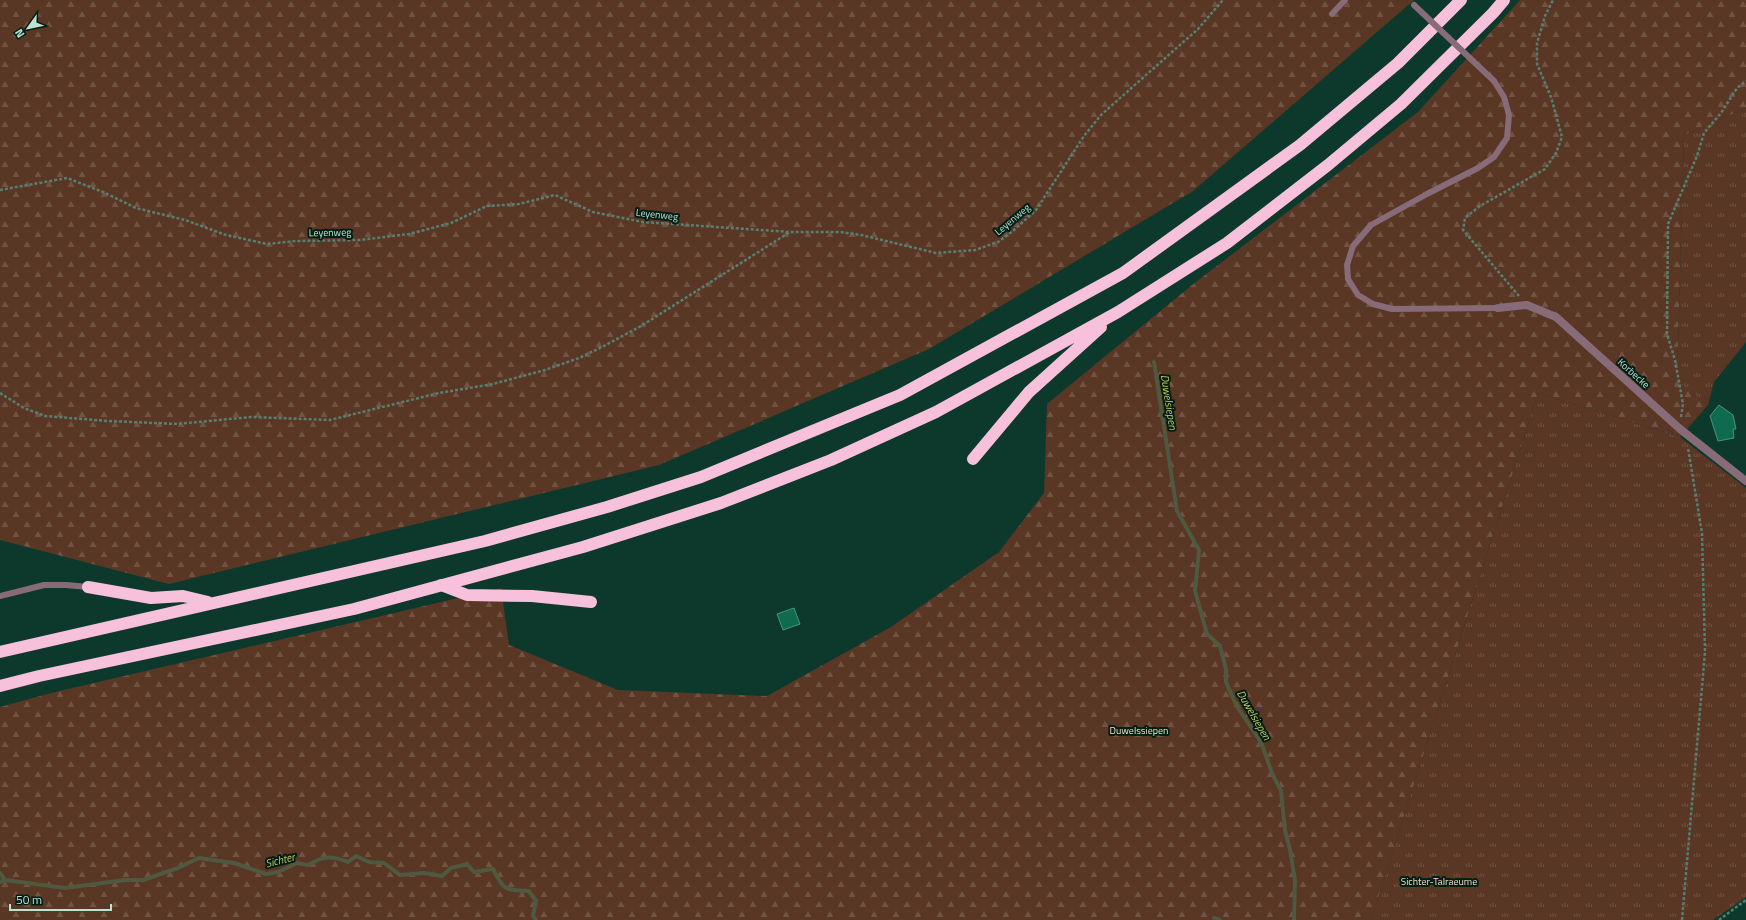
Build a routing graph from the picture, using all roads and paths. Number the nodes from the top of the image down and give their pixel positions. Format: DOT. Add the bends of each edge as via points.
graph roads {
  1 [pos="1223,0"];
  2 [pos="1346,0"];
  3 [pos="1461,0"];
  4 [pos="1504,0"];
  5 [pos="1553,0"];
  6 [pos="1412,2"];
  7 [pos="1332,14"];
  8 [pos="1746,81"];
  9 [pos="0,190"];
  10 [pos="790,232"];
  11 [pos="1527,305"];
  12 [pos="1498,308"];
  13 [pos="1118,312"];
  14 [pos="0,393"];
  15 [pos="1683,431"];
  16 [pos="973,459"];
  17 [pos="1746,481"];
  18 [pos="441,585"];
  19 [pos="88,587"];
  20 [pos="0,596"];
  21 [pos="591,602"];
  22 [pos="211,603"];
  23 [pos="0,652"];
  24 [pos="0,686"];
  25 [pos="1746,900"];
  26 [pos="1682,920"];
  27 [pos="1718,920"];
  1 -- 10 [label="path, Leyenweg" via="1192,34 1101,115 1084,136 1036,210 998,242 975,250 936,253 854,234"];
  2 -- 7 [label="lane"];
  3 -- 22 [label="highway" via="1398,63 1300,146 1123,273 900,395 701,477 607,507 485,541"];
  4 -- 13 [label="highway" via="1401,104 1328,166 1227,243"];
  5 -- 11 [label="path" via="1537,43 1537,64 1551,97 1562,137 1556,153 1545,169 1480,206 1465,218 1464,230"];
  6 -- 12 [label="lane, bridge" via="1494,81 1504,97 1509,115 1506,138 1494,157 1478,168 1370,225 1353,246 1347,265 1348,279 1358,295 1373,304 1392,309"];
  8 -- 15 [label="path" via="1737,88 1704,133 1668,224 1667,334 1675,360 1683,404"];
  9 -- 10 [label="path, Leyenweg" via="67,178 136,208 185,220 226,235 267,244 360,240 409,234 451,223 487,206 518,204 555,195 593,212 643,222"];
  10 -- 14 [label="path" via="640,326 579,358 493,384 439,393 330,420 250,417 177,424 44,416 24,408"];
  11 -- 12 [label="street, Korbecke"];
  11 -- 15 [label="street, Korbecke" via="1556,317"];
  13 -- 16 [label="highway" via="1029,392"];
  13 -- 18 [label="highway" via="936,412 831,460 714,506 583,547"];
  15 -- 17 [label="street, Korbecke"];
  15 -- 26 [label="path" via="1702,532 1705,652"];
  18 -- 21 [label="highway" via="467,595 532,596"];
  18 -- 24 [label="highway" via="354,609"];
  19 -- 20 [label="lane" via="44,585"];
  19 -- 22 [label="highway" via="151,598 183,596"];
  22 -- 23 [label="highway"];
  25 -- 27 [label="path"];
}
